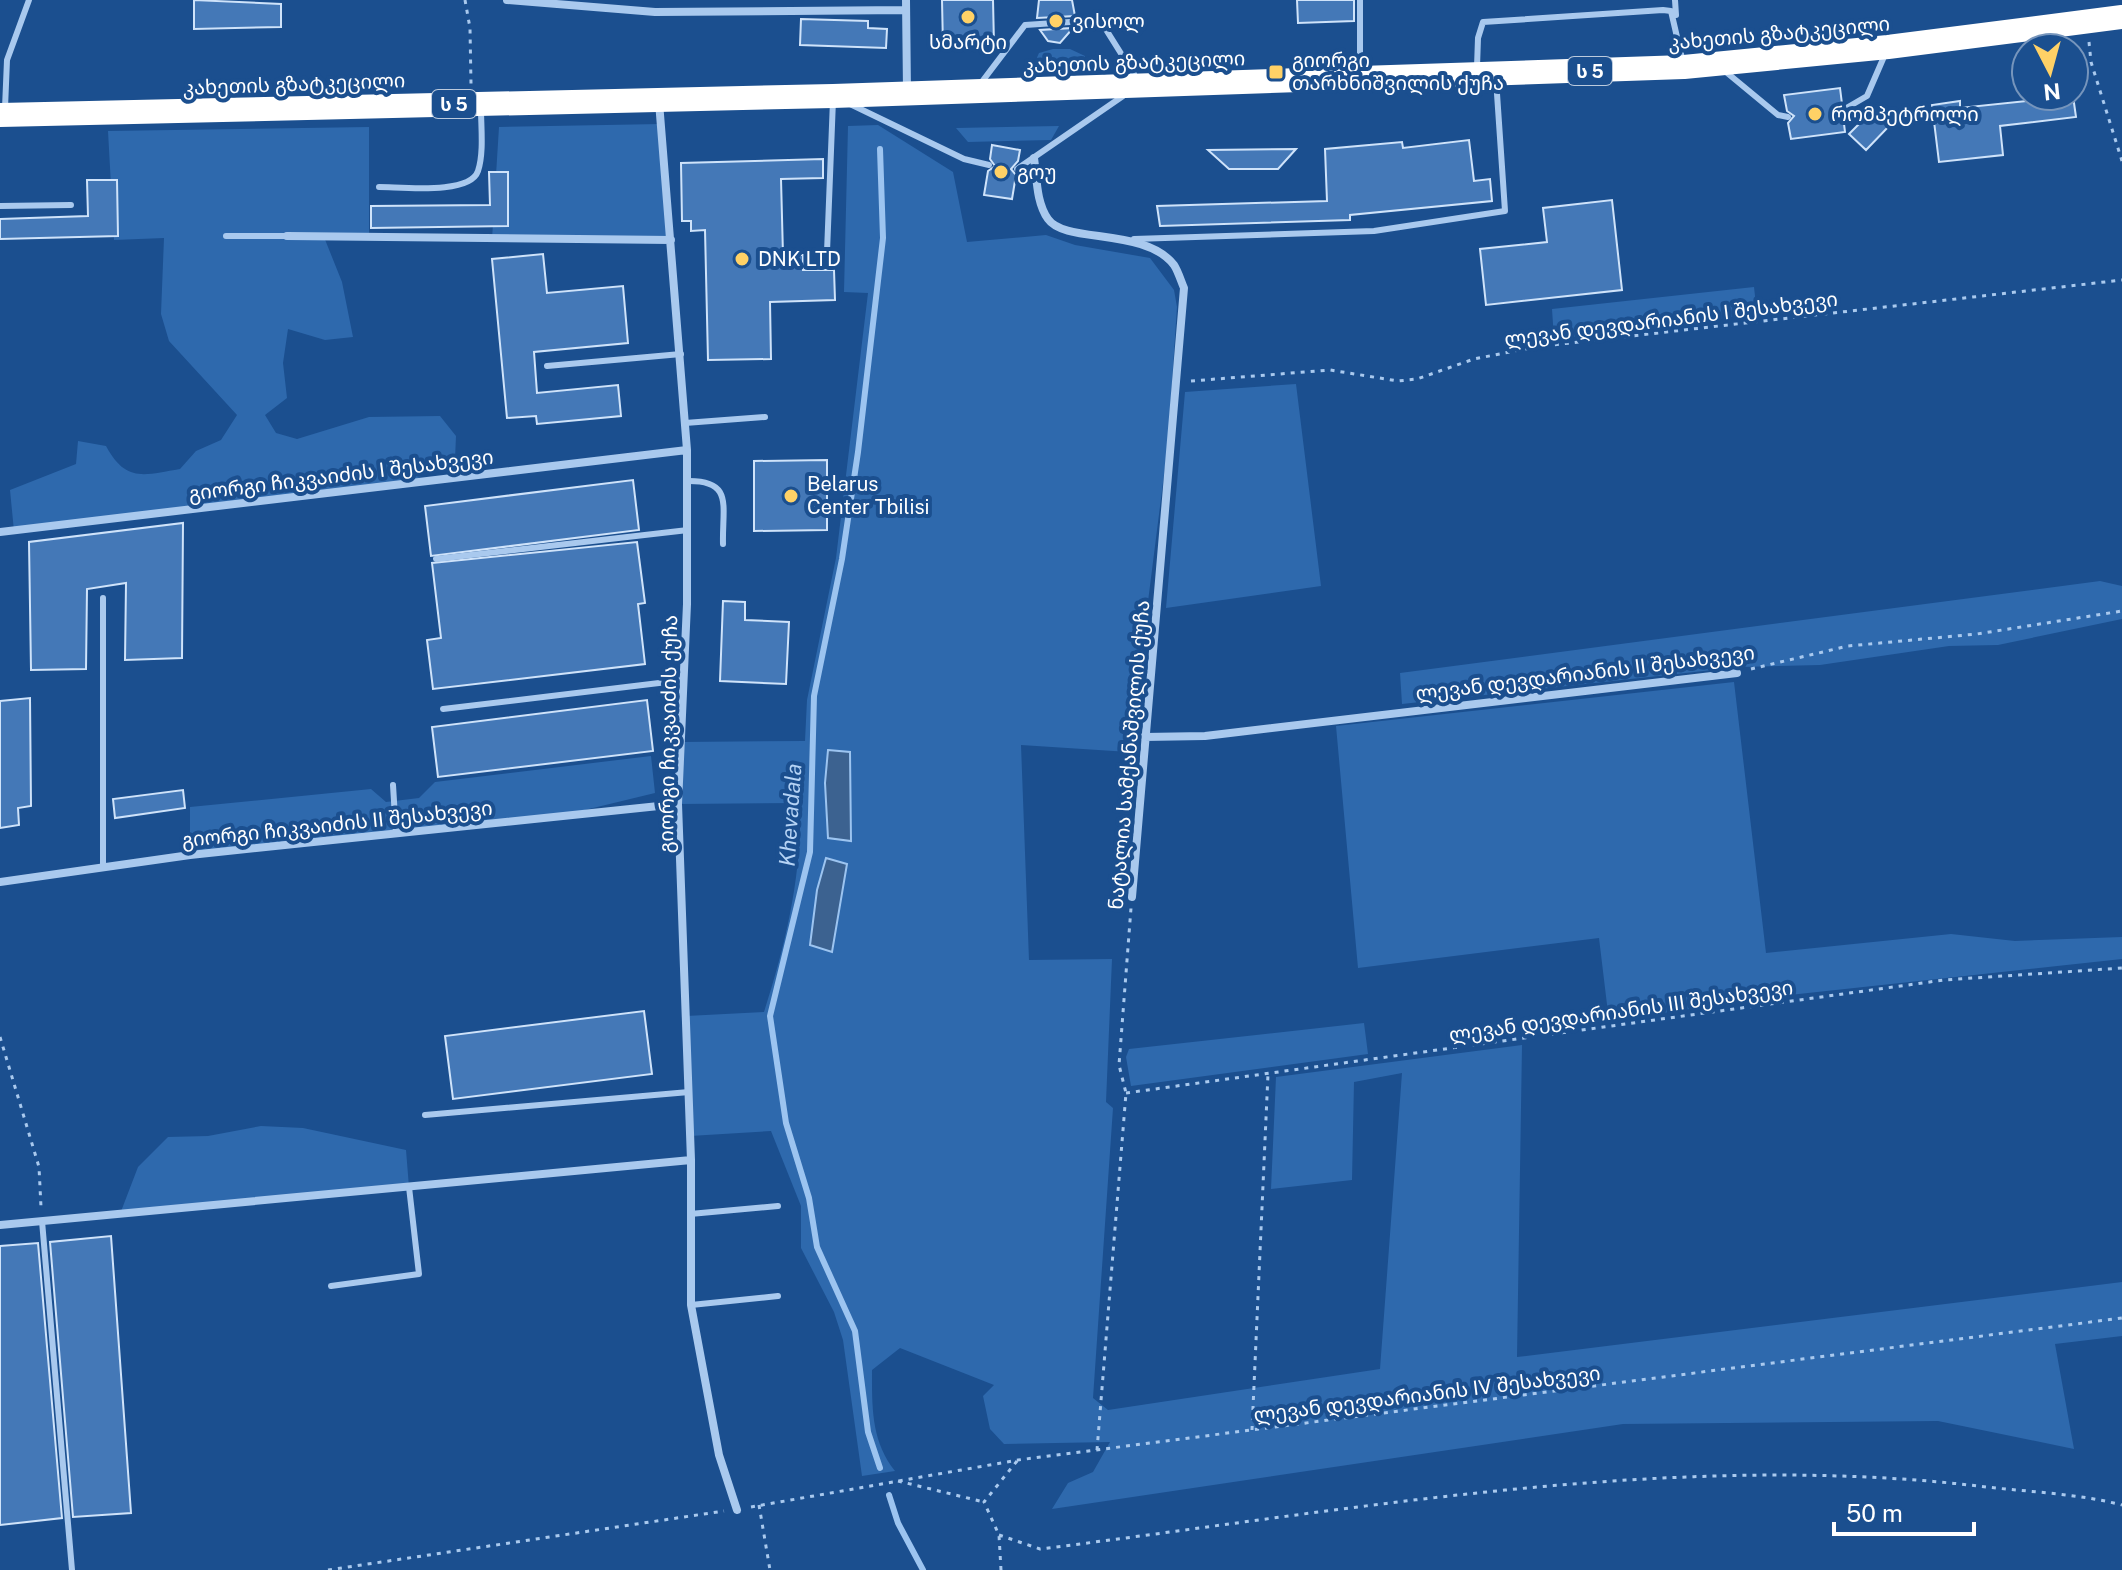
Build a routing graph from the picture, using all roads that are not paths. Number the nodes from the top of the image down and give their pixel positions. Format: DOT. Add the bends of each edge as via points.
graph roads {
  1 [pos="29,0"];
  2 [pos="507,0"];
  3 [pos="1360,0"];
  4 [pos="1675,0"];
  5 [pos="906,5"];
  6 [pos="2122,17"];
  7 [pos="1676,18"];
  8 [pos="1888,47"];
  9 [pos="1717,64"];
  10 [pos="1684,67"];
  11 [pos="1486,75"];
  12 [pos="1360,79"];
  13 [pos="1140,84"];
  14 [pos="975,91"];
  15 [pos="907,92"];
  16 [pos="833,96"];
  17 [pos="658,98"];
  18 [pos="476,103"];
  19 [pos="1843,110"];
  20 [pos="2,115"];
  21 [pos="1788,117"];
  22 [pos="1034,158"];
  23 [pos="989,165"];
  24 [pos="1017,169"];
  25 [pos="379,187"];
  26 [pos="71,205"];
  27 [pos="0,206"];
  28 [pos="226,236"];
  29 [pos="287,236"];
  30 [pos="1134,239"];
  31 [pos="671,240"];
  32 [pos="827,252"];
  33 [pos="681,354"];
  34 [pos="547,366"];
  35 [pos="765,417"];
  36 [pos="685,423"];
  37 [pos="687,450"];
  38 [pos="687,481"];
  39 [pos="688,530"];
  40 [pos="0,532"];
  41 [pos="723,544"];
  42 [pos="436,559"];
  43 [pos="103,598"];
  44 [pos="1737,673"];
  45 [pos="684,680"];
  46 [pos="443,709"];
  47 [pos="1144,737"];
  48 [pos="393,785"];
  49 [pos="678,804"];
  50 [pos="396,834"];
  51 [pos="103,868"];
  52 [pos="0,882"];
  53 [pos="1132,897"];
  54 [pos="689,1092"];
  55 [pos="425,1115"];
  56 [pos="691,1160"];
  57 [pos="409,1187"];
  58 [pos="778,1206"];
  59 [pos="690,1214"];
  60 [pos="42,1221"];
  61 [pos="0,1225"];
  62 [pos="331,1286"];
  63 [pos="778,1296"];
  64 [pos="691,1305"];
  65 [pos="737,1510"];
  66 [pos="72,1570"];
  1 -- 20 [label="lane" via="7,60"];
  2 -- 5 [label="street" via="655,12"];
  3 -- 12 [label="lane"];
  4 -- 7 [label="lane"];
  5 -- 15 [label="street"];
  6 -- 8 [label="highway, კახეთის გზატკეცილი / ს 5"];
  7 -- 10 [label="lane"];
  7 -- 11 [label="lane" via="1663,10 1483,22 1478,38"];
  8 -- 9 [label="highway, კახეთის გზატკეცილი / ს 5"];
  8 -- 19 [label="lane" via="1867,96"];
  9 -- 10 [label="highway, კახეთის გზატკეცილი / ს 5"];
  9 -- 21 [label="lane" via="1778,115"];
  10 -- 11 [label="highway, კახეთის გზატკეცილი / ს 5"];
  11 -- 12 [label="highway, კახეთის გზატკეცილი / ს 5"];
  11 -- 30 [label="lane" via="1505,211 1374,231"];
  12 -- 13 [label="highway, კახეთის გზატკეცილი / ს 5"];
  13 -- 14 [label="highway, კახეთის გზატკეცილი / ს 5"];
  13 -- 14 [label="lane" via="1100,20 1025,25"];
  13 -- 22 [label="lane"];
  14 -- 15 [label="highway, კახეთის გზატკეცილი / ს 5"];
  15 -- 16 [label="highway, კახეთის გზატკეცილი / ს 5"];
  16 -- 17 [label="highway, კახეთის გზატკეცილი / ს 5"];
  16 -- 23 [label="lane" via="964,159"];
  16 -- 32 [label="lane"];
  17 -- 18 [label="highway, კახეთის გზატკეცილი / ს 5"];
  17 -- 31 [label="street, გიორგი ჩიკვაიძის ქუჩა"];
  18 -- 20 [label="highway, კახეთის გზატკეცილი / ს 5"];
  18 -- 25 [label="lane" via="480,168 474,179 461,186"];
  22 -- 24 [label="lane"];
  22 -- 30 [label="street, ნატალია სამქანაშვილის ქუჩა" via="1040,202 1049,222 1063,229"];
  26 -- 27 [label="lane"];
  28 -- 29 [label="lane"];
  29 -- 31 [label="street"];
  30 -- 47 [label="street, ნატალია სამქანაშვილის ქუჩა" via="1173,263 1184,288"];
  31 -- 33 [label="street, გიორგი ჩიკვაიძის ქუჩა"];
  33 -- 34 [label="lane"];
  33 -- 36 [label="street, გიორგი ჩიკვაიძის ქუჩა"];
  35 -- 36 [label="lane"];
  36 -- 37 [label="street, გიორგი ჩიკვაიძის ქუჩა"];
  37 -- 38 [label="street, გიორგი ჩიკვაიძის ქუჩა"];
  37 -- 40 [label="street, გიორგი ჩიკვაიძის I შესახვევი"];
  38 -- 39 [label="street, გიორგი ჩიკვაიძის ქუჩა"];
  38 -- 41 [label="lane" via="717,486 722,495"];
  39 -- 42 [label="lane"];
  39 -- 45 [label="street, გიორგი ჩიკვაიძის ქუჩა"];
  43 -- 51 [label="lane"];
  44 -- 47 [label="street, ლევან დევდარიანის II შესახვევი" via="1205,736"];
  45 -- 46 [label="lane"];
  45 -- 49 [label="street, გიორგი ჩიკვაიძის ქუჩა"];
  47 -- 53 [label="street, ნატალია სამქანაშვილის ქუჩა"];
  48 -- 50 [label="lane"];
  49 -- 50 [label="street, გიორგი ჩიკვაიძის II შესახვევი"];
  49 -- 54 [label="street, გიორგი ჩიკვაიძის ქუჩა"];
  50 -- 51 [label="street, გიორგი ჩიკვაიძის II შესახვევი"];
  51 -- 52 [label="street, გიორგი ჩიკვაიძის II შესახვევი"];
  54 -- 55 [label="lane"];
  54 -- 56 [label="street, გიორგი ჩიკვაიძის ქუჩა"];
  56 -- 57 [label="street"];
  56 -- 59 [label="street, გიორგი ჩიკვაიძის ქუჩა"];
  57 -- 60 [label="street"];
  57 -- 62 [label="lane" via="419,1274"];
  58 -- 59 [label="lane"];
  59 -- 64 [label="street, გიორგი ჩიკვაიძის ქუჩა"];
  60 -- 61 [label="street"];
  60 -- 66 [label="lane"];
  63 -- 64 [label="lane"];
  64 -- 65 [label="street, გიორგი ჩიკვაიძის ქუჩა" via="716,1440"];
}
